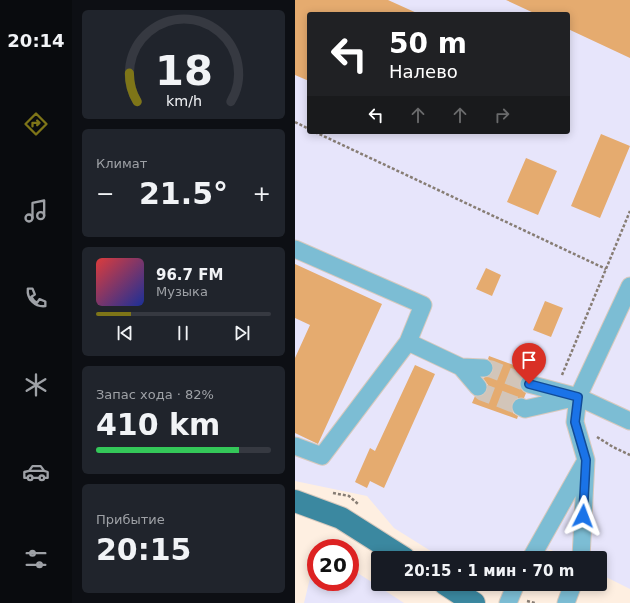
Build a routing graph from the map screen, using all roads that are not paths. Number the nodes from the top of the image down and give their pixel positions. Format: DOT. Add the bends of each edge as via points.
graph roads {
  1 [pos="295,249"];
  2 [pos="630,286"];
  3 [pos="408,342"];
  4 [pos="461,367"];
  5 [pos="484,368"];
  6 [pos="529,384"];
  7 [pos="478,387"];
  8 [pos="578,397"];
  9 [pos="521,407"];
  10 [pos="630,421"];
  11 [pos="295,446"];
  12 [pos="586,460"];
  13 [pos="298,507"];
  14 [pos="393,551"];
  15 [pos="535,551"];
  16 [pos="581,551"];
  17 [pos="456,591"];
  18 [pos="513,591"];
  19 [pos="570,591"];
  20 [pos="474,603"];
  21 [pos="508,603"];
  22 [pos="566,603"];
  1 -- 3 [label="lane" via="423,305"];
  2 -- 8 [label="lane"];
  3 -- 4 [label="lane"];
  3 -- 11 [label="lane" via="322,456"];
  4 -- 5 [label="lane"];
  4 -- 7 [label="lane"];
  6 -- 8 [label="lane"];
  8 -- 9 [label="lane" via="525,409"];
  8 -- 10 [label="lane"];
  8 -- 12 [label="lane" via="575,422"];
  12 -- 15 [label="lane"];
  12 -- 16 [label="lane"];
  13 -- 14 [label="main road" via="341,518"];
  17 -- 20 [label="main road"];
  18 -- 21 [label="lane"];
  19 -- 22 [label="lane"];
}
